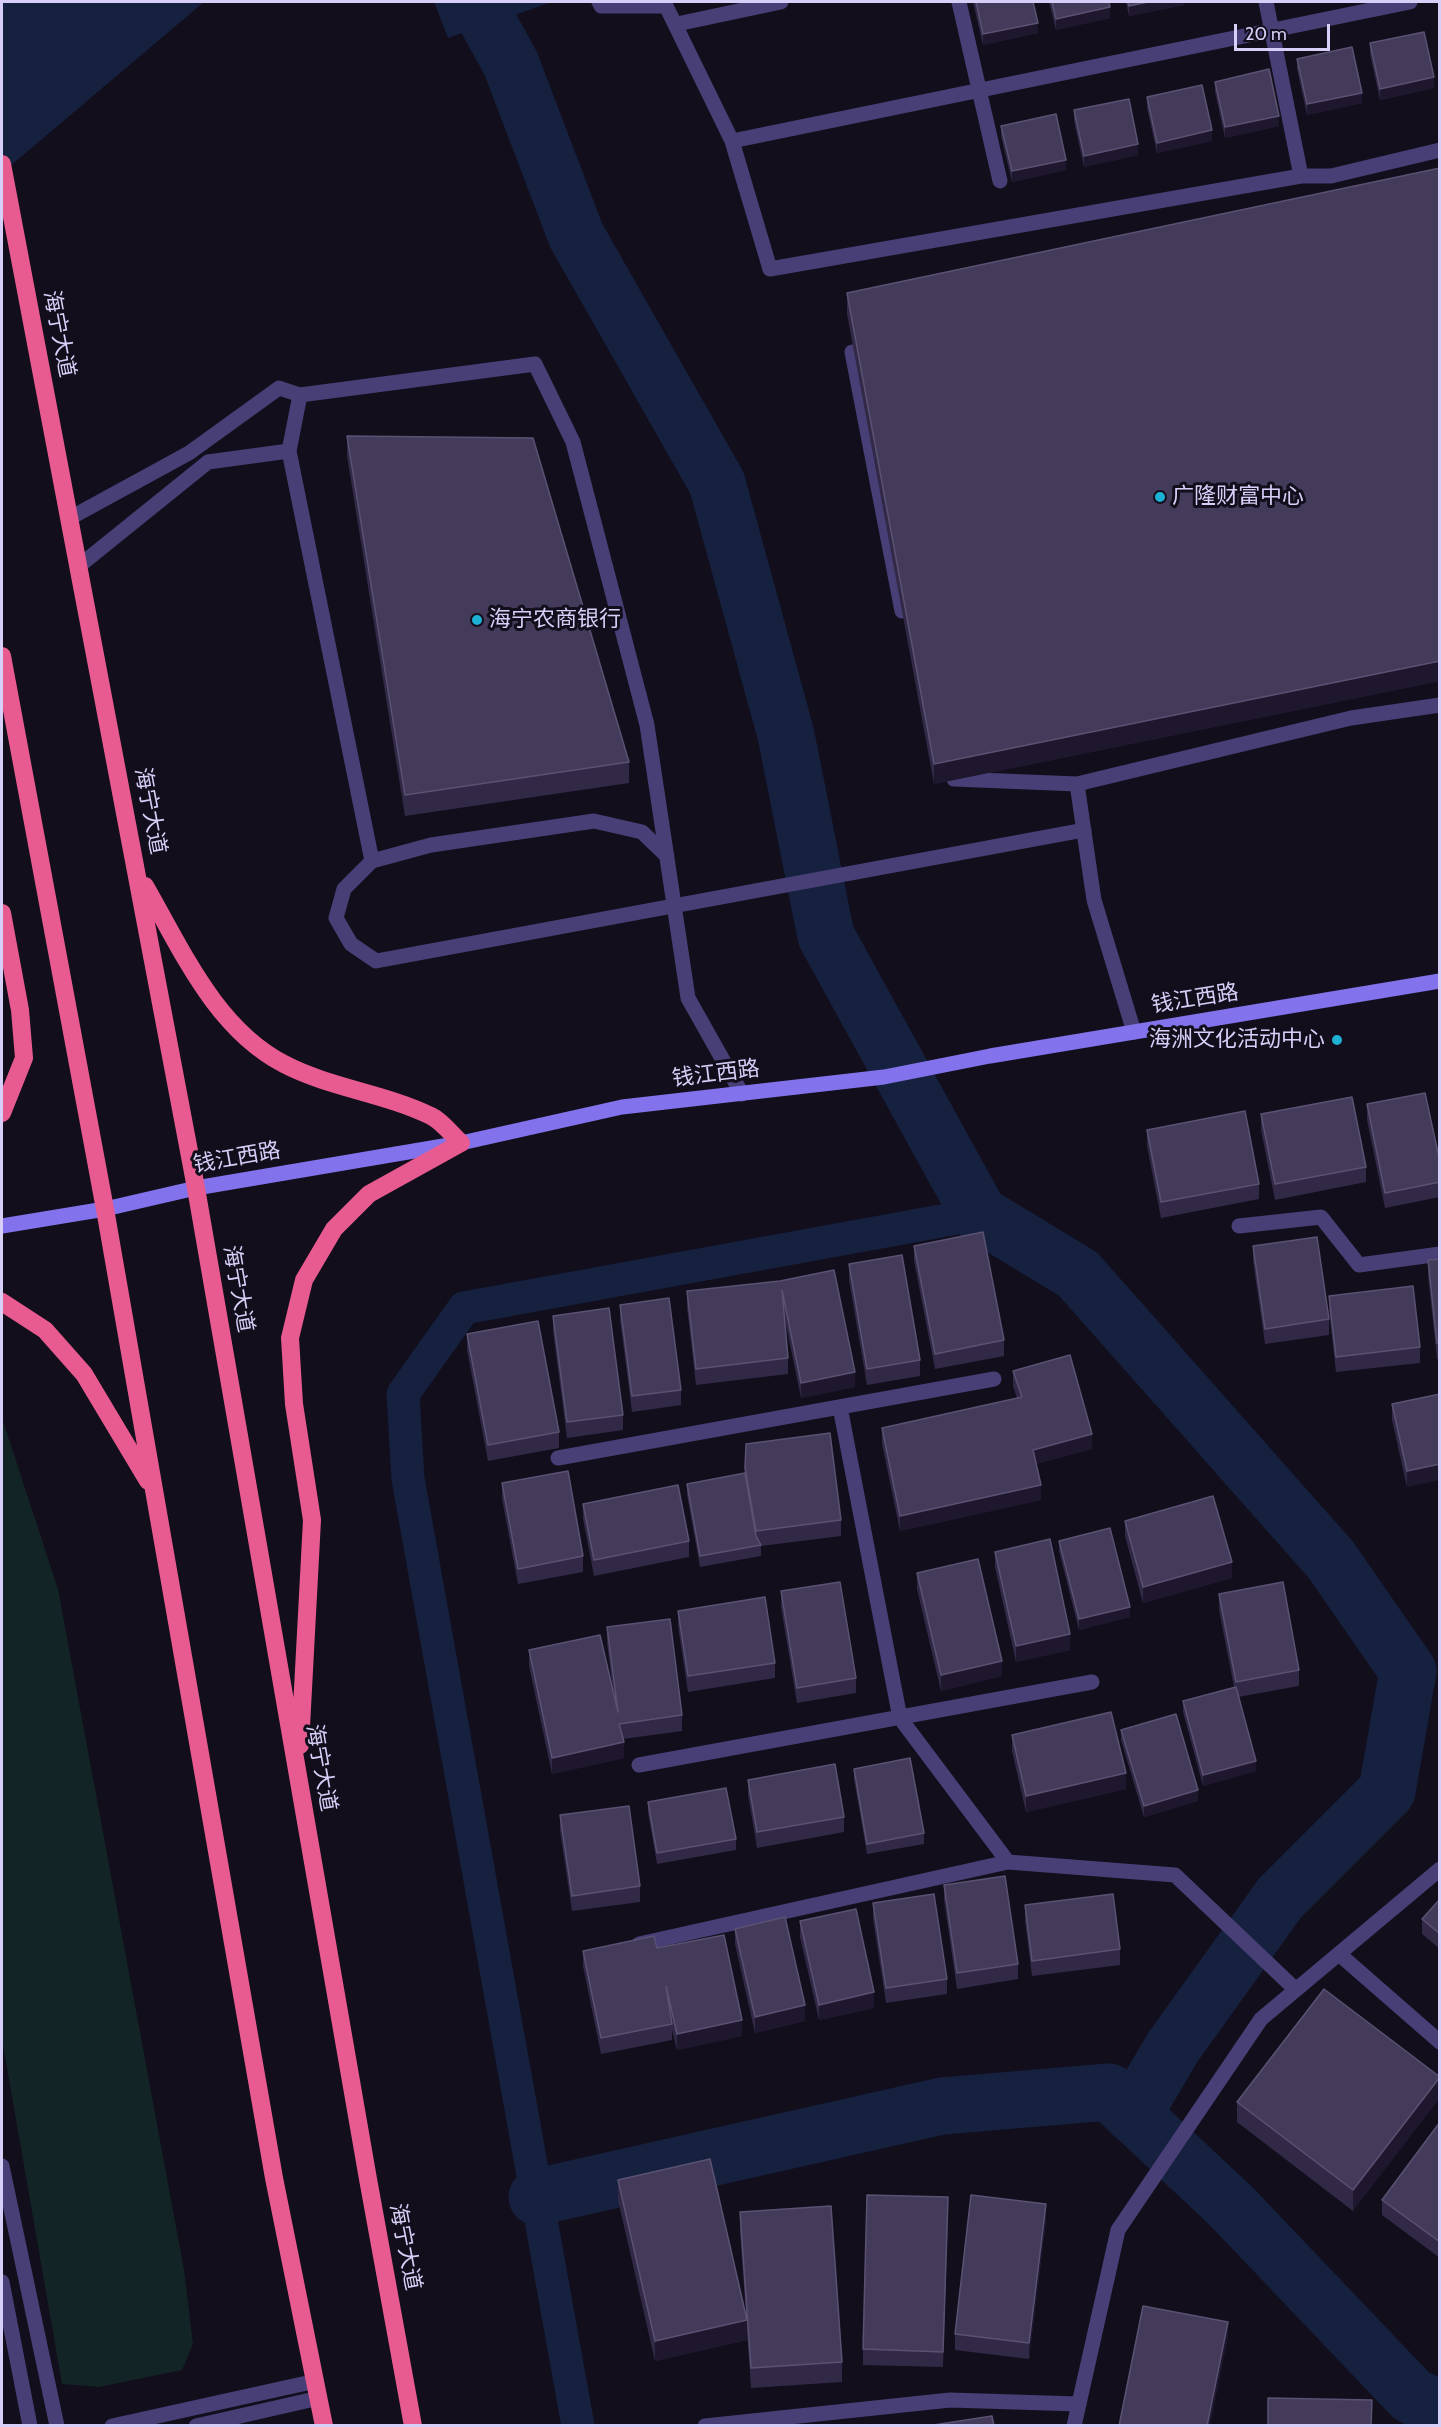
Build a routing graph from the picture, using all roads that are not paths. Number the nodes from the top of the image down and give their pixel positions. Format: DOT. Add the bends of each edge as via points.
graph roads {
  1 [pos="599,2"];
  2 [pos="781,2"];
  3 [pos="959,2"];
  4 [pos="1266,2"];
  5 [pos="1410,2"];
  6 [pos="677,24"];
  7 [pos="1271,30"];
  8 [pos="979,90"];
  9 [pos="732,141"];
  10 [pos="1440,150"];
  11 [pos="2,164"];
  12 [pos="1301,176"];
  13 [pos="1000,182"];
  14 [pos="852,352"];
  15 [pos="300,395"];
  16 [pos="289,451"];
  17 [pos="70,518"];
  18 [pos="79,566"];
  19 [pos="905,626"];
  20 [pos="2,656"];
  21 [pos="1440,705"];
  22 [pos="942,747"];
  23 [pos="1077,784"];
  24 [pos="1084,830"];
  25 [pos="667,856"];
  26 [pos="372,861"];
  27 [pos="137,873"];
  28 [pos="674,904"];
  29 [pos="2,913"];
  30 [pos="1440,981"];
  31 [pos="1134,1032"];
  32 [pos="742,1094"];
  33 [pos="2,1113"];
  34 [pos="461,1143"];
  35 [pos="196,1188"];
  36 [pos="105,1209"];
  37 [pos="2,1226"];
  38 [pos="1239,1226"];
  39 [pos="1440,1254"];
  40 [pos="2,1302"];
  41 [pos="994,1379"];
  42 [pos="840,1407"];
  43 [pos="558,1458"];
  44 [pos="154,1491"];
  45 [pos="1092,1682"];
  46 [pos="900,1718"];
  47 [pos="639,1766"];
  48 [pos="298,1777"];
  49 [pos="1008,1862"];
  50 [pos="1440,1869"];
  51 [pos="639,1944"];
  52 [pos="1339,1954"];
  53 [pos="1295,1989"];
  54 [pos="1440,2042"];
  55 [pos="2,2166"];
  56 [pos="2,2282"];
  57 [pos="317,2390"];
  58 [pos="1079,2404"];
  59 [pos="30,2426"];
  60 [pos="57,2426"];
  61 [pos="112,2426"];
  62 [pos="196,2426"];
  63 [pos="324,2426"];
  64 [pos="414,2426"];
  65 [pos="705,2426"];
  66 [pos="1074,2426"];
  1 -- 6 [label="street" via="601,6 666,6"];
  2 -- 6 [label="street"];
  3 -- 8 [label="street"];
  4 -- 7 [label="street"];
  5 -- 7 [label="street"];
  6 -- 9 [label="street"];
  7 -- 8 [label="street"];
  7 -- 12 [label="street"];
  8 -- 9 [label="street"];
  8 -- 13 [label="street"];
  9 -- 12 [label="street" via="770,269"];
  10 -- 12 [label="street" via="1331,176"];
  11 -- 17 [label="highway, 海宁大道"];
  14 -- 19 [label="street"];
  15 -- 16 [label="street"];
  15 -- 17 [label="street" via="279,388 189,453"];
  15 -- 25 [label="street" via="536,364 573,442 647,725"];
  16 -- 18 [label="street" via="208,462"];
  16 -- 26 [label="street"];
  17 -- 18 [label="highway, 海宁大道"];
  18 -- 27 [label="highway, 海宁大道"];
  20 -- 36 [label="highway"];
  21 -- 23 [label="street" via="1351,718"];
  22 -- 23 [label="street" via="954,779"];
  23 -- 24 [label="street"];
  24 -- 28 [label="street"];
  24 -- 31 [label="street" via="1094,900"];
  25 -- 26 [label="street" via="642,832 594,821 431,845"];
  25 -- 28 [label="street"];
  26 -- 28 [label="street" via="344,889 336,918 351,944 376,961"];
  27 -- 34 [label="highway" via="230,1025 283,1064 433,1116"];
  27 -- 35 [label="highway, 海宁大道"];
  28 -- 32 [label="street" via="688,998"];
  29 -- 33 [label="highway" via="20,1010 24,1058"];
  30 -- 31 [label="main road, 钱江西路"];
  31 -- 32 [label="main road, 钱江西路" via="884,1077"];
  32 -- 34 [label="main road, 钱江西路" via="622,1107"];
  34 -- 35 [label="main road, 钱江西路"];
  34 -- 48 [label="highway" via="369,1194 334,1229 304,1280 290,1338 294,1404 312,1520"];
  35 -- 36 [label="main road, 钱江西路"];
  35 -- 48 [label="highway, 海宁大道"];
  36 -- 37 [label="main road, 钱江西路"];
  36 -- 44 [label="highway"];
  38 -- 39 [label="street" via="1321,1217 1359,1264"];
  40 -- 44 [label="highway" via="45,1330 84,1374"];
  41 -- 42 [label="street"];
  42 -- 43 [label="street"];
  42 -- 46 [label="street"];
  44 -- 57 [label="highway" via="274,2178"];
  45 -- 46 [label="street"];
  46 -- 47 [label="street"];
  46 -- 49 [label="street"];
  48 -- 64 [label="highway, 海宁大道"];
  49 -- 51 [label="street"];
  49 -- 53 [label="street" via="1175,1875"];
  50 -- 52 [label="street"];
  52 -- 53 [label="street"];
  52 -- 54 [label="street"];
  53 -- 58 [label="street" via="1261,2019 1118,2230"];
  55 -- 60 [label="street"];
  56 -- 59 [label="street"];
  57 -- 61 [label="street"];
  57 -- 62 [label="street"];
  57 -- 63 [label="highway"];
  58 -- 65 [label="street" via="950,2400"];
  58 -- 66 [label="street"];
}
